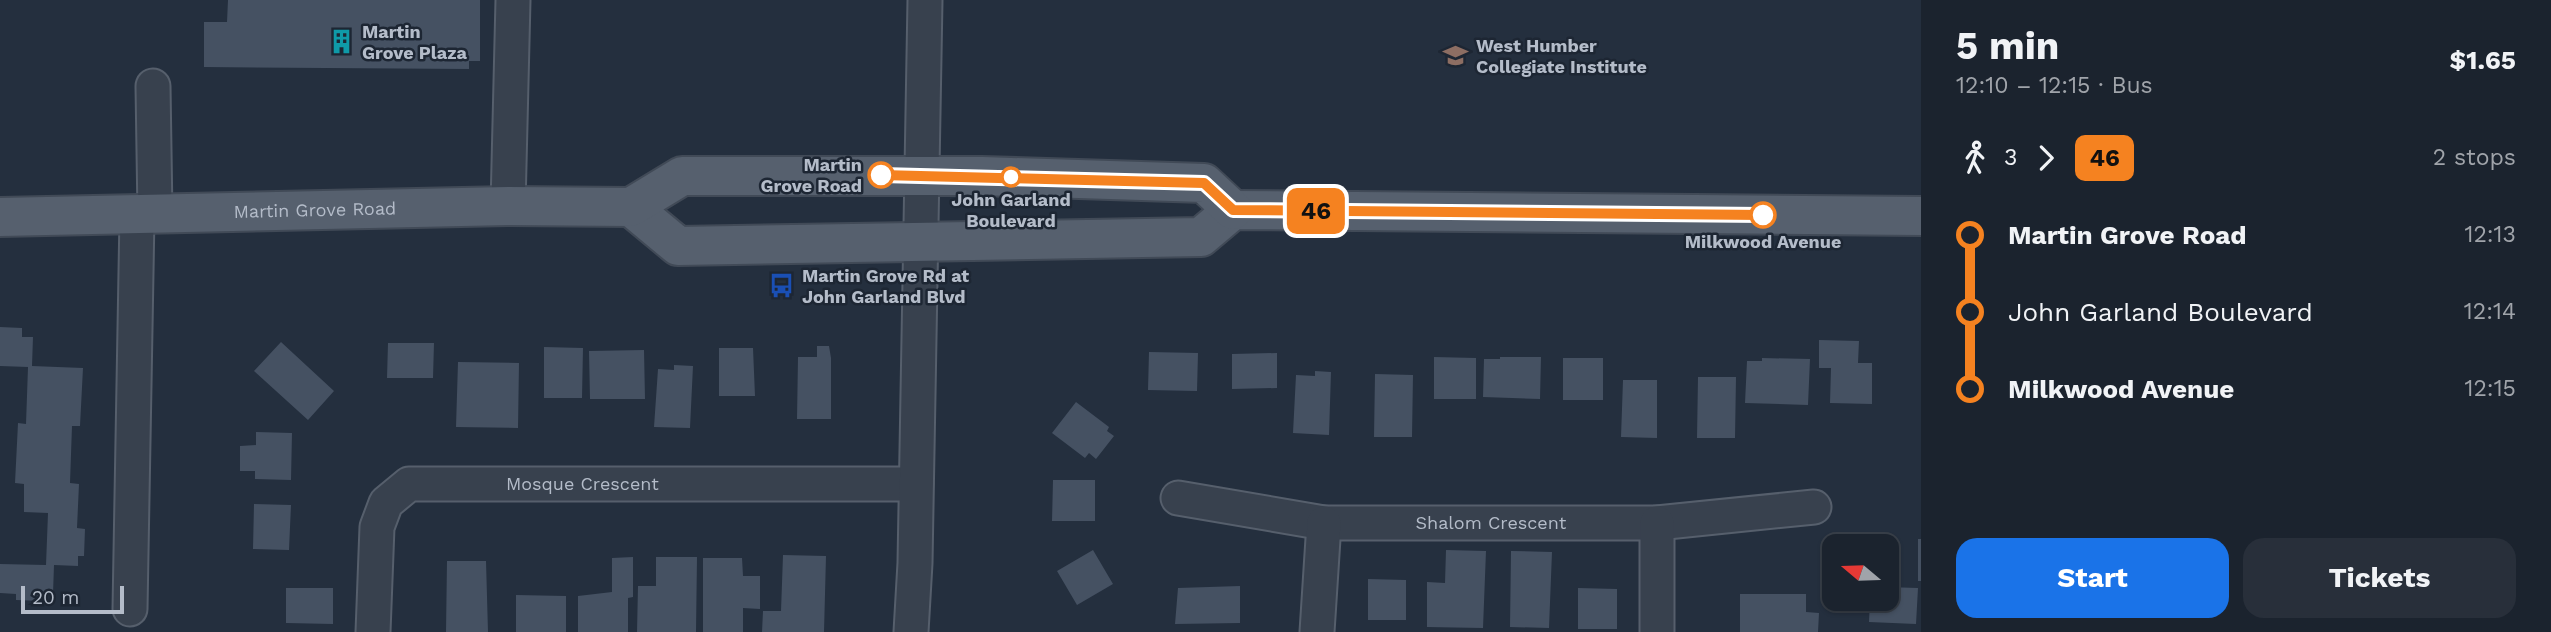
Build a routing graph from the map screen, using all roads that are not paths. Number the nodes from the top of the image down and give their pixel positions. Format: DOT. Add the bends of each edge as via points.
graph roads {
  1 [pos="513,0"];
  2 [pos="925,0"];
  3 [pos="153,86"];
  4 [pos="923,176"];
  5 [pos="508,206"];
  6 [pos="631,207"];
  7 [pos="1233,210"];
  8 [pos="146,216"];
  9 [pos="1921,216"];
  10 [pos="0,217"];
  11 [pos="921,240"];
  12 [pos="916,484"];
  13 [pos="1178,498"];
  14 [pos="1814,507"];
  15 [pos="1324,523"];
  16 [pos="1657,523"];
  17 [pos="130,609"];
  18 [pos="373,632"];
  19 [pos="911,632"];
  20 [pos="1317,632"];
  21 [pos="1657,632"];
  1 -- 5 [label="street"];
  2 -- 4 [label="street"];
  3 -- 8 [label="street"];
  4 -- 6 [label="main road" via="681,176"];
  4 -- 7 [label="main road" via="1204,183"];
  4 -- 11 [label="street"];
  5 -- 6 [label="main road, Martin Grove Road"];
  5 -- 8 [label="main road, Martin Grove Road"];
  6 -- 11 [label="main road" via="678,246"];
  7 -- 9 [label="main road"];
  7 -- 11 [label="main road" via="1201,237"];
  8 -- 10 [label="main road, Martin Grove Road"];
  8 -- 17 [label="street"];
  11 -- 12 [label="street"];
  12 -- 18 [label="street, Mosque Crescent" via="409,484 386,503 377,527"];
  12 -- 19 [label="street"];
  13 -- 15 [label="street, Shalom Crescent"];
  14 -- 16 [label="street, Shalom Crescent"];
  15 -- 16 [label="street, Shalom Crescent"];
  15 -- 20 [label="street"];
  16 -- 21 [label="street"];
}
